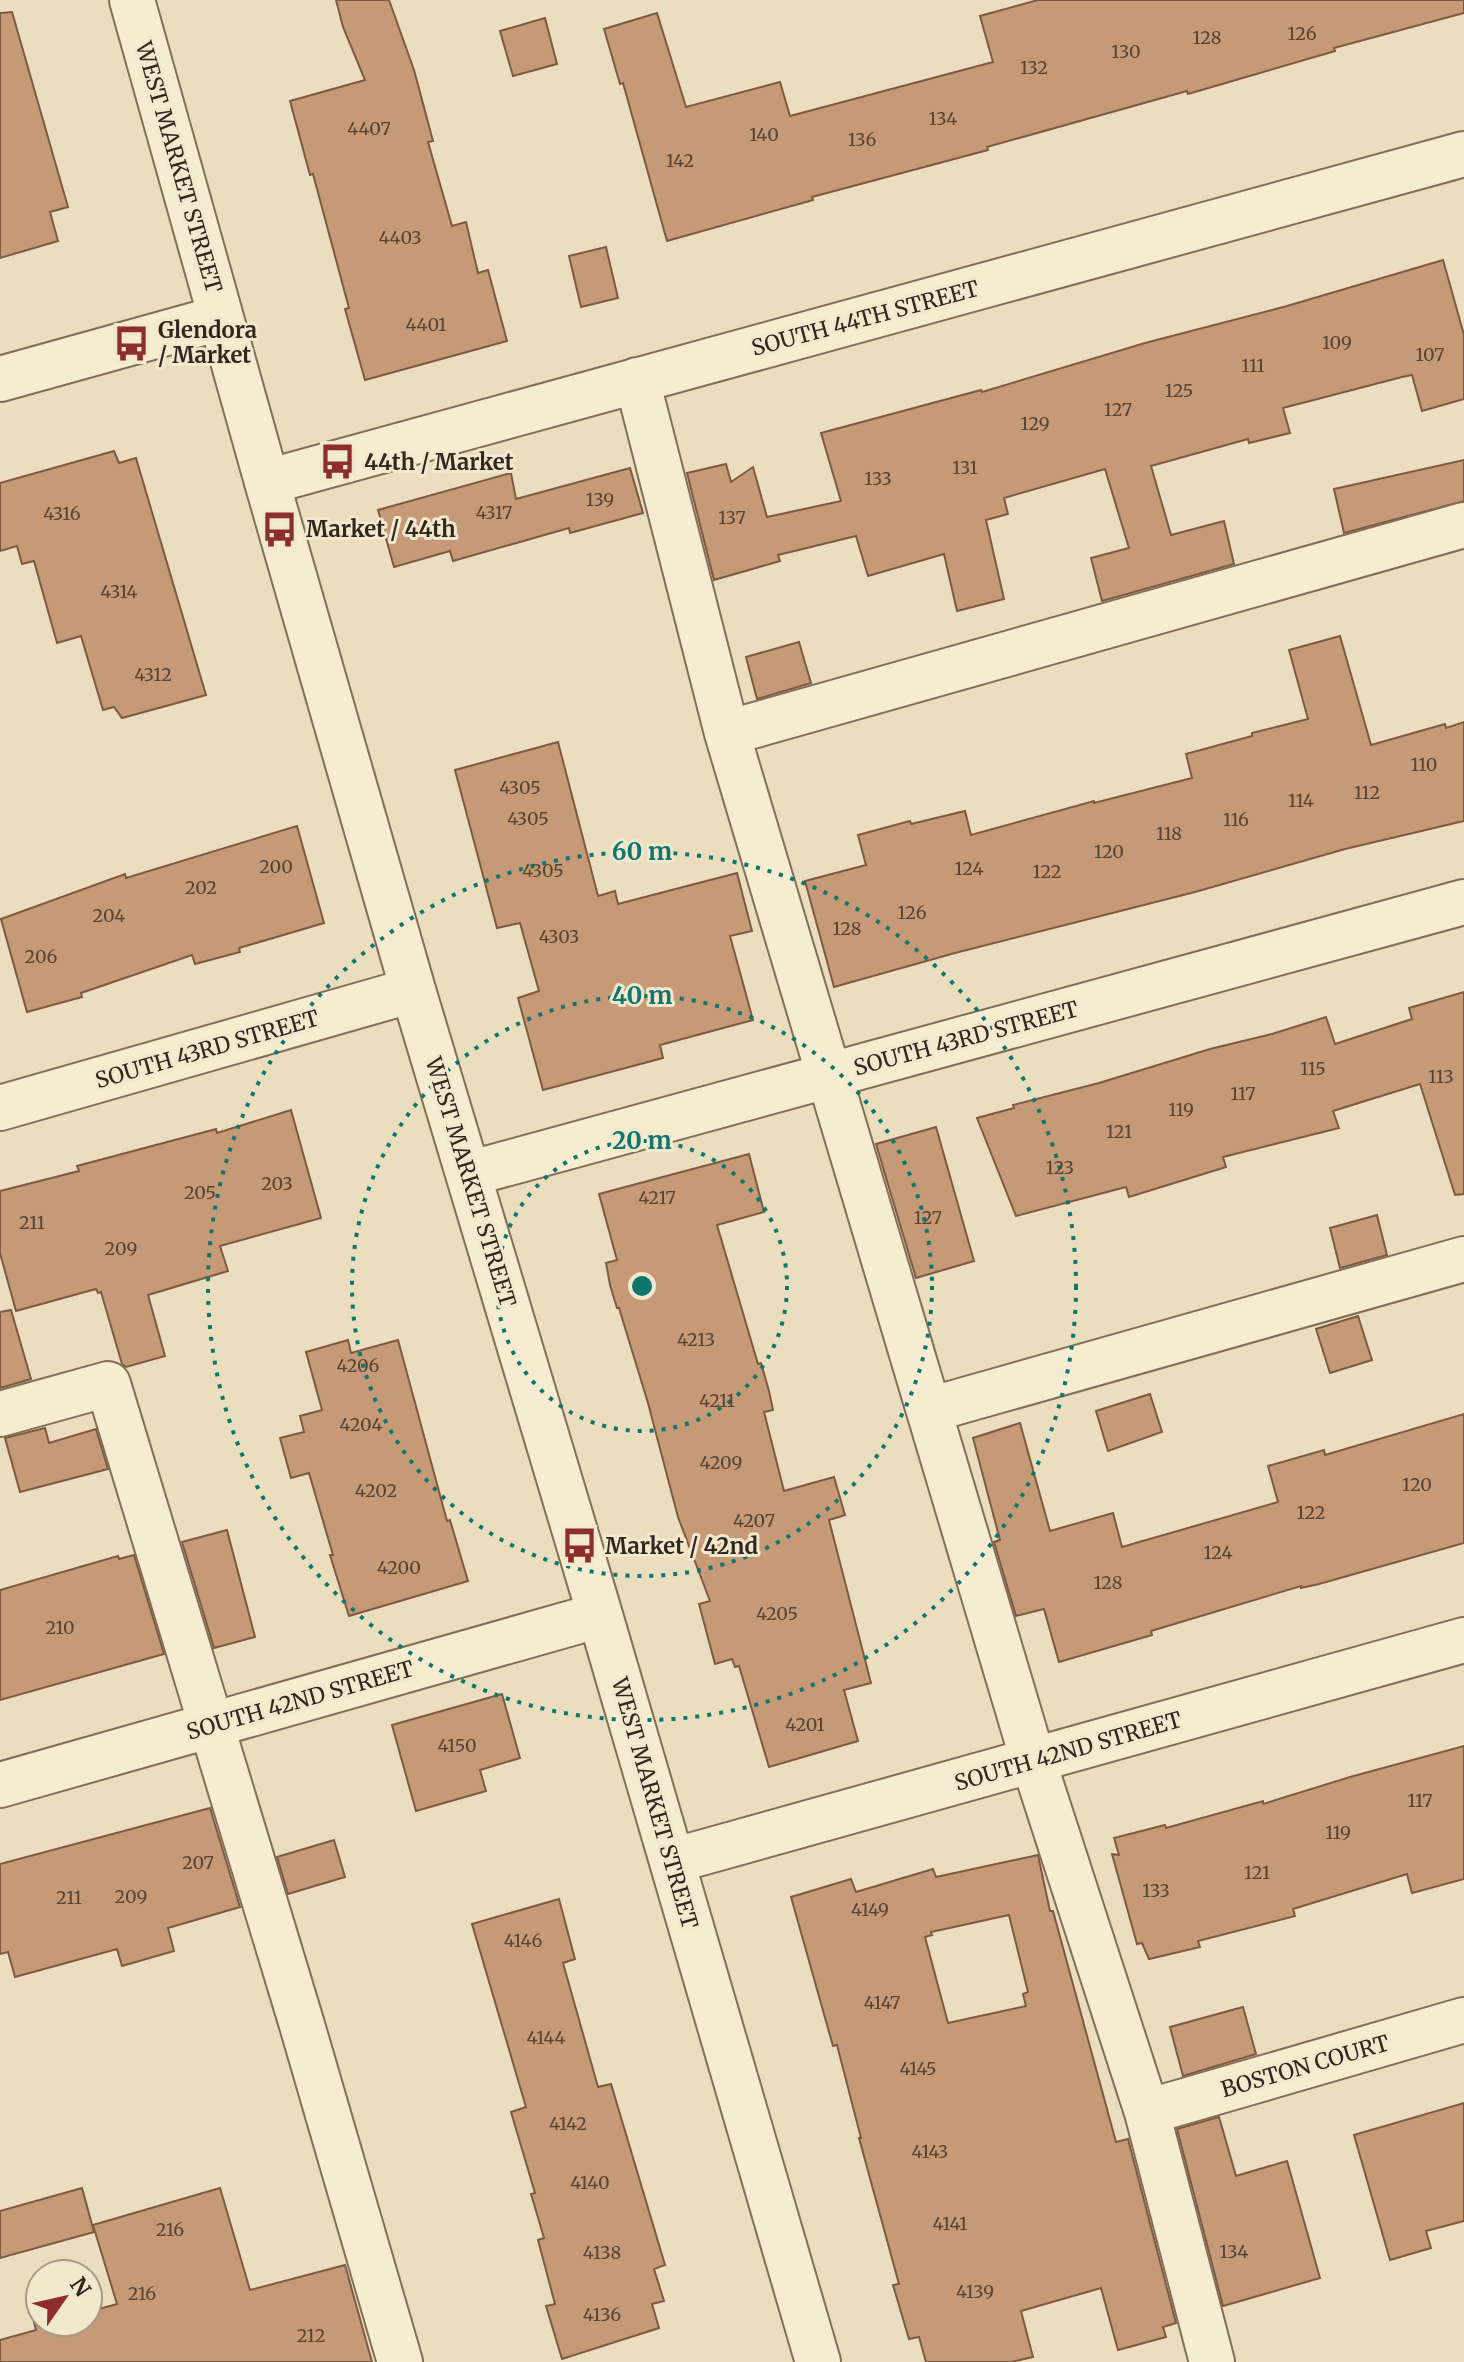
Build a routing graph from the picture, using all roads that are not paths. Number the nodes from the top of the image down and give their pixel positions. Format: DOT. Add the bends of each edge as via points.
graph roads {
  1 [pos="132,0"];
  2 [pos="1464,154"];
  3 [pos="220,318"];
  4 [pos="0,379"];
  5 [pos="637,380"];
  6 [pos="267,482"];
  7 [pos="1464,525"];
  8 [pos="727,733"];
  9 [pos="1464,902"];
  10 [pos="413,990"];
  11 [pos="829,1075"];
  12 [pos="0,1108"];
  13 [pos="468,1174"];
  14 [pos="1464,1259"];
  15 [pos="929,1410"];
  16 [pos="0,1414"];
  17 [pos="600,1615"];
  18 [pos="1464,1640"];
  19 [pos="210,1726"];
  20 [pos="1033,1760"];
  21 [pos="0,1785"];
  22 [pos="672,1861"];
  23 [pos="1464,2020"];
  24 [pos="1147,2112"];
  25 [pos="806,2359"];
  26 [pos="400,2362"];
  27 [pos="1212,2362"];
  1 -- 3 [label="street, WEST MARKET STREET"];
  2 -- 5 [label="street, SOUTH 44TH STREET"];
  3 -- 4 [label="street"];
  3 -- 6 [label="street, WEST MARKET STREET"];
  5 -- 6 [label="street, SOUTH 44TH STREET"];
  5 -- 8 [label="street"];
  6 -- 10 [label="street, WEST MARKET STREET"];
  7 -- 8 [label="street"];
  8 -- 11 [label="street"];
  9 -- 11 [label="street, SOUTH 43RD STREET"];
  10 -- 12 [label="street, SOUTH 43RD STREET"];
  10 -- 13 [label="street, WEST MARKET STREET"];
  11 -- 13 [label="street, SOUTH 43RD STREET"];
  11 -- 15 [label="street"];
  13 -- 17 [label="street, WEST MARKET STREET"];
  14 -- 15 [label="street"];
  15 -- 20 [label="street"];
  16 -- 19 [label="street" via="108,1384"];
  17 -- 19 [label="street, SOUTH 42ND STREET"];
  17 -- 22 [label="street, WEST MARKET STREET"];
  18 -- 20 [label="street, SOUTH 42ND STREET"];
  19 -- 21 [label="street, SOUTH 42ND STREET"];
  19 -- 26 [label="street"];
  20 -- 22 [label="street, SOUTH 42ND STREET"];
  20 -- 24 [label="street"];
  22 -- 25 [label="street, WEST MARKET STREET"];
  23 -- 24 [label="street, BOSTON COURT"];
  24 -- 27 [label="street"];
}
